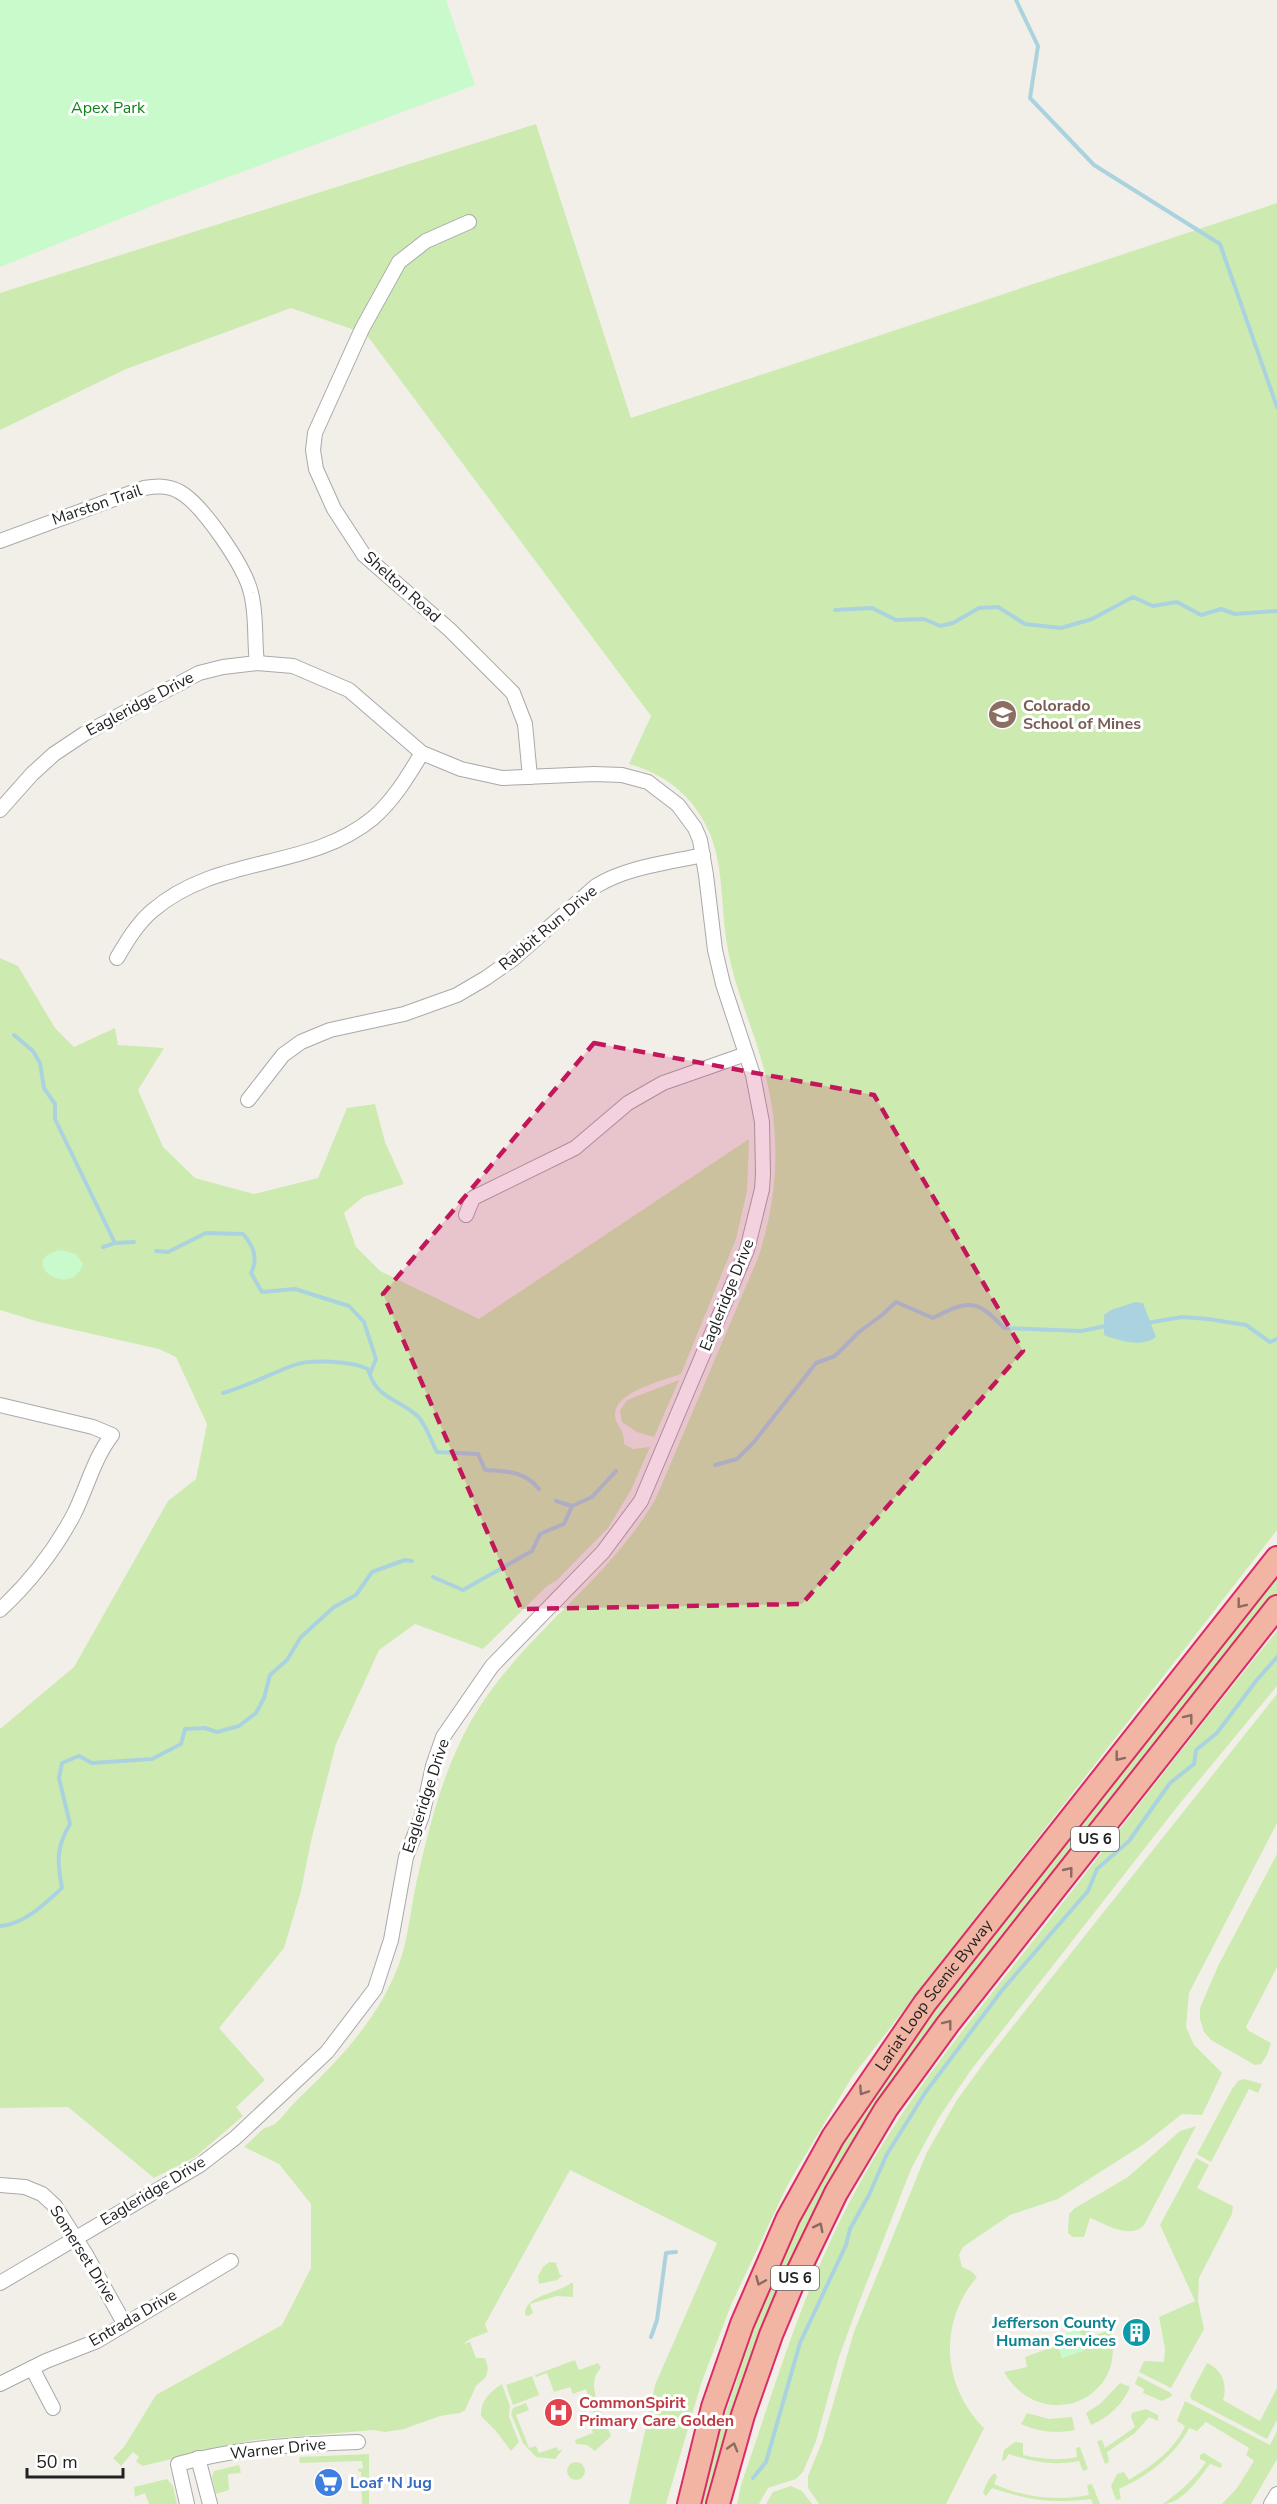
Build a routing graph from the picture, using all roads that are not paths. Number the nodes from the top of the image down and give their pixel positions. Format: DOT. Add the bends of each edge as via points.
graph roads {
  1 [pos="469,222"];
  2 [pos="0,541"];
  3 [pos="257,663"];
  4 [pos="422,753"];
  5 [pos="530,777"];
  6 [pos="0,810"];
  7 [pos="703,855"];
  8 [pos="117,958"];
  9 [pos="746,1054"];
  10 [pos="248,1100"];
  11 [pos="466,1215"];
  12 [pos="0,1405"];
  13 [pos="1277,1558"];
  14 [pos="1277,1607"];
  15 [pos="0,1610"];
  16 [pos="0,2186"];
  17 [pos="76,2238"];
  18 [pos="231,2261"];
  19 [pos="0,2283"];
  20 [pos="124,2323"];
  21 [pos="32,2368"];
  22 [pos="0,2384"];
  23 [pos="53,2408"];
  24 [pos="358,2442"];
  25 [pos="198,2458"];
  26 [pos="1277,2494"];
  27 [pos="723,2497"];
  28 [pos="688,2500"];
  29 [pos="187,2504"];
  30 [pos="210,2504"];
  31 [pos="1271,2504"];
  1 -- 5 [label="street, Shelton Road" via="426,241 399,262 362,328 315,433 313,450 316,469 334,509 364,555 444,624 513,693 525,724"];
  2 -- 3 [label="street, Marston Trail" via="144,488 160,486 181,492 213,527 242,568 254,609"];
  3 -- 4 [label="street, Eagleridge Drive" via="293,666 349,690"];
  3 -- 6 [label="street, Eagleridge Drive" via="199,673 84,734 54,754"];
  4 -- 5 [label="street, Eagleridge Drive" via="461,769 502,778"];
  4 -- 8 [label="street" via="400,789 374,817 348,835 320,848 202,879 153,910"];
  5 -- 7 [label="street, Eagleridge Drive" via="603,774 648,782 678,806 695,828"];
  7 -- 9 [label="street, Eagleridge Drive" via="715,950"];
  7 -- 10 [label="street, Rabbit Run Drive" via="605,880 513,960 457,995 404,1014 312,1036 283,1055"];
  9 -- 11 [label="street" via="663,1083 628,1103 575,1148 473,1198"];
  9 -- 17 [label="street, Eagleridge Drive" via="762,1122 763,1174 747,1250 641,1500 603,1552 492,1666 443,1737 422,1816 406,1857 391,1940 375,1989 327,2052 235,2138 200,2165"];
  12 -- 15 [label="street" via="112,1434 74,1515 41,1566"];
  13 -- 28 [label="highway, Lariat Loop Scenic Byway / US 6, one-way" via="925,2003 833,2137 788,2218 742,2324 713,2408"];
  27 -- 14 [label="highway, Lariat Loop Scenic Byway / US 6, one-way" via="771,2335 794,2280 831,2202 886,2109 948,2024"];
  16 -- 17 [label="street, Somerset Drive" via="25,2187 42,2194 56,2206"];
  17 -- 19 [label="street, Eagleridge Drive"];
  17 -- 20 [label="street, Somerset Drive"];
  18 -- 20 [label="street, Entrada Drive"];
  20 -- 21 [label="street, Entrada Drive" via="97,2341"];
  21 -- 22 [label="street, Entrada Drive"];
  21 -- 23 [label="street"];
  24 -- 25 [label="street, Warner Drive" via="288,2444"];
  25 -- 29 [label="street, Warner Drive" via="178,2464"];
  25 -- 30 [label="street"];
  26 -- 31 [label="street"];
}
